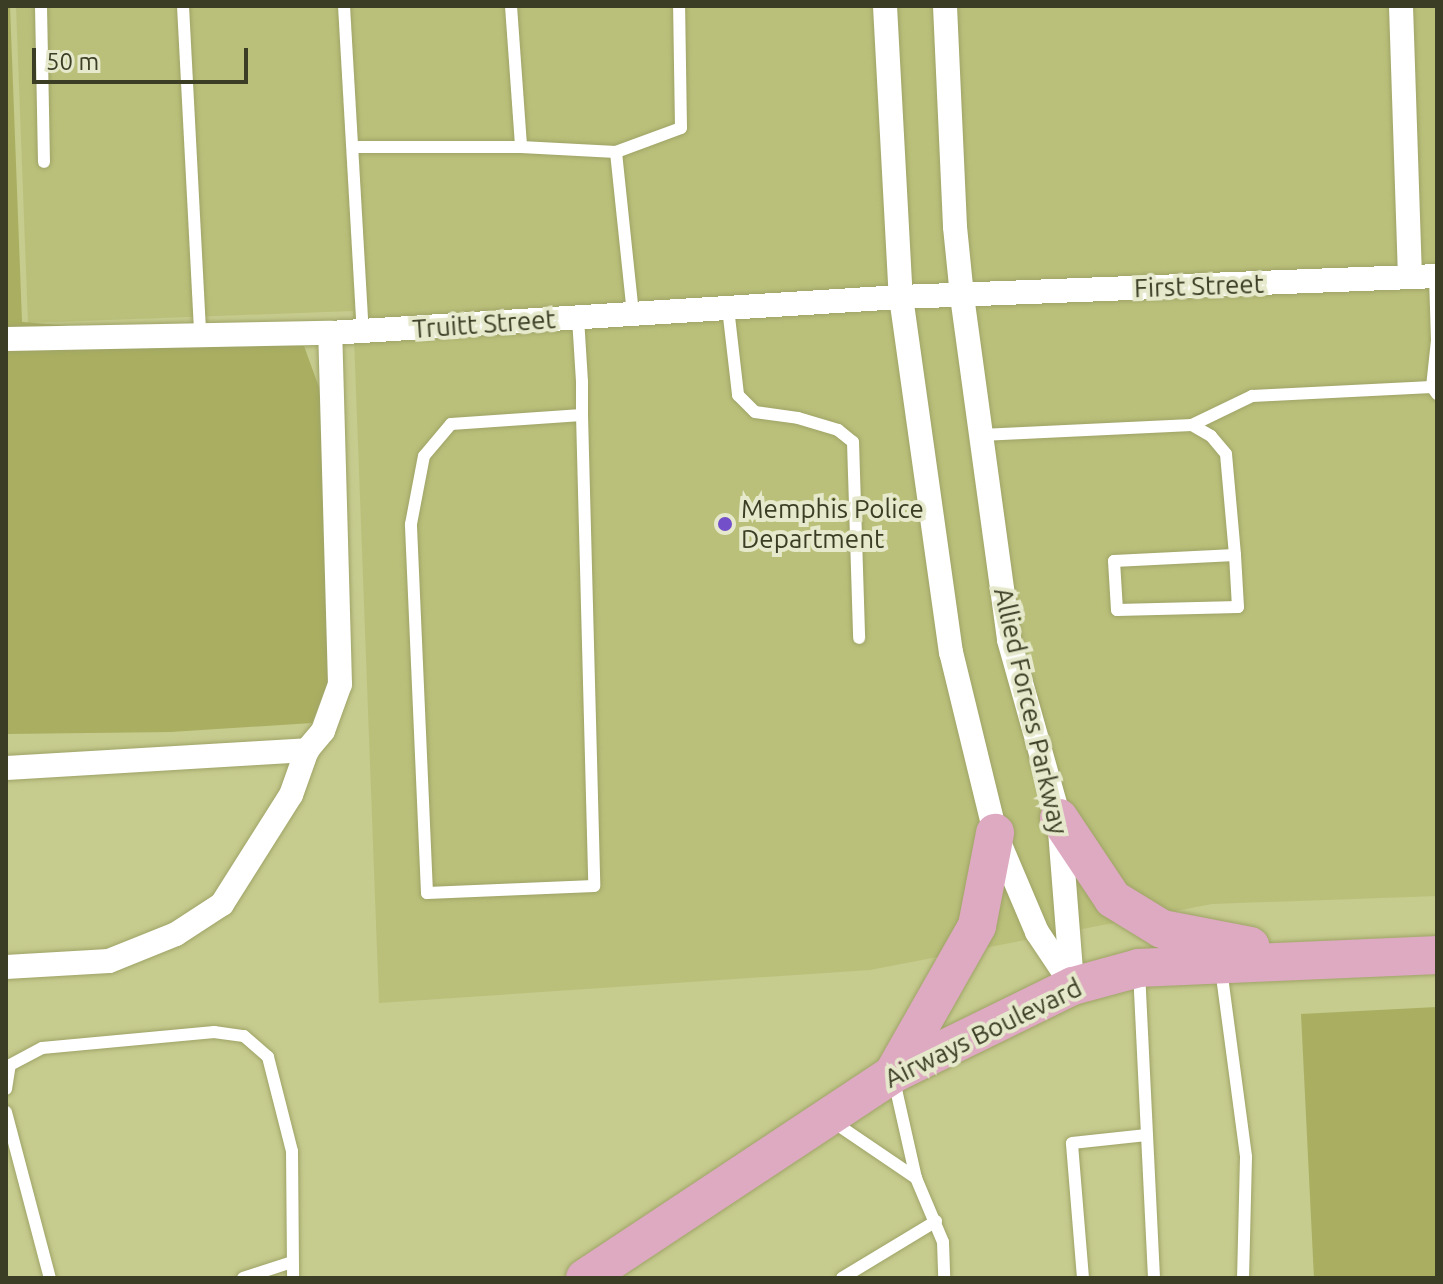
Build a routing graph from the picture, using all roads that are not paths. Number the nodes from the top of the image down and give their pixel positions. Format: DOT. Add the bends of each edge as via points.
graph roads {
  1 [pos="41,6"];
  2 [pos="183,6"];
  3 [pos="344,6"];
  4 [pos="511,6"];
  5 [pos="679,6"];
  6 [pos="885,6"];
  7 [pos="945,6"];
  8 [pos="1401,6"];
  9 [pos="353,147"];
  10 [pos="521,147"];
  11 [pos="616,152"];
  12 [pos="44,162"];
  13 [pos="1436,276"];
  14 [pos="1410,277"];
  15 [pos="962,296"];
  16 [pos="901,297"];
  17 [pos="728,308"];
  18 [pos="633,314"];
  19 [pos="578,318"];
  20 [pos="363,332"];
  21 [pos="330,333"];
  22 [pos="200,335"];
  23 [pos="6,339"];
  24 [pos="1434,391"];
  25 [pos="582,415"];
  26 [pos="1192,425"];
  27 [pos="981,435"];
  28 [pos="1235,555"];
  29 [pos="859,638"];
  30 [pos="307,750"];
  31 [pos="6,768"];
  32 [pos="1059,818"];
  33 [pos="995,833"];
  34 [pos="1437,955"];
  35 [pos="1311,958"];
  36 [pos="1220,962"];
  37 [pos="6,967"];
  38 [pos="1139,968"];
  39 [pos="1073,986"];
  40 [pos="893,1074"];
  41 [pos="6,1089"];
  42 [pos="6,1112"];
  43 [pos="826,1117"];
  44 [pos="1147,1135"];
  45 [pos="916,1178"];
  46 [pos="936,1221"];
  47 [pos="292,1262"];
  48 [pos="588,1277"];
  49 [pos="50,1278"];
  50 [pos="243,1278"];
  51 [pos="293,1278"];
  52 [pos="842,1278"];
  53 [pos="944,1278"];
  54 [pos="1083,1278"];
  55 [pos="1154,1278"];
  56 [pos="1243,1278"];
  1 -- 12 [label="lane"];
  2 -- 22 [label="lane"];
  3 -- 9 [label="lane"];
  4 -- 10 [label="lane"];
  5 -- 11 [label="lane" via="681,128"];
  6 -- 16 [label="street"];
  7 -- 15 [label="street, Allied Forces Parkway"];
  8 -- 14 [label="street"];
  9 -- 10 [label="lane"];
  9 -- 20 [label="lane"];
  10 -- 11 [label="lane"];
  11 -- 18 [label="lane"];
  13 -- 14 [label="street, First Street"];
  13 -- 24 [label="lane"];
  14 -- 15 [label="street, First Street"];
  15 -- 16 [label="street, Truitt Street"];
  15 -- 27 [label="street, Allied Forces Parkway"];
  16 -- 17 [label="street, Truitt Street"];
  16 -- 33 [label="street" via="951,652"];
  17 -- 18 [label="street, Truitt Street"];
  17 -- 29 [label="lane" via="738,395 755,412 838,430 853,442"];
  18 -- 19 [label="street, Truitt Street"];
  19 -- 20 [label="street, Truitt Street"];
  19 -- 25 [label="lane"];
  20 -- 21 [label="street, Truitt Street"];
  21 -- 22 [label="street, Truitt Street"];
  21 -- 30 [label="street" via="340,684 323,731"];
  22 -- 23 [label="street, Truitt Street"];
  24 -- 26 [label="lane" via="1252,396"];
  25 -- 25 [label="lane" via="594,886 427,893 411,524 424,456 451,424"];
  26 -- 27 [label="lane"];
  26 -- 28 [label="lane" via="1226,454"];
  27 -- 32 [label="street, Allied Forces Parkway" via="1009,640"];
  28 -- 28 [label="lane" via="1238,607 1117,610 1114,561"];
  30 -- 31 [label="street"];
  30 -- 37 [label="street" via="291,795 222,904 176,934 109,961"];
  32 -- 35 [label="main road" via="1113,899 1162,929"];
  32 -- 39 [label="street, Allied Forces Parkway"];
  33 -- 39 [label="street" via="1037,932"];
  33 -- 40 [label="main road" via="977,926"];
  34 -- 35 [label="main road, Airways Boulevard"];
  35 -- 36 [label="main road, Airways Boulevard"];
  36 -- 38 [label="main road, Airways Boulevard"];
  36 -- 56 [label="lane" via="1246,1157"];
  38 -- 39 [label="main road, Airways Boulevard"];
  38 -- 44 [label="lane"];
  39 -- 40 [label="main road, Airways Boulevard"];
  40 -- 43 [label="main road, Airways Boulevard"];
  40 -- 45 [label="lane"];
  41 -- 47 [label="lane" via="10,1065 42,1048 214,1032 244,1036 268,1057 292,1151"];
  42 -- 49 [label="lane"];
  43 -- 45 [label="lane"];
  43 -- 48 [label="main road, Airways Boulevard"];
  44 -- 54 [label="lane" via="1072,1143"];
  44 -- 55 [label="lane"];
  45 -- 46 [label="lane"];
  46 -- 52 [label="lane"];
  46 -- 53 [label="lane" via="943,1242"];
  47 -- 50 [label="lane"];
  47 -- 51 [label="lane"];
}
